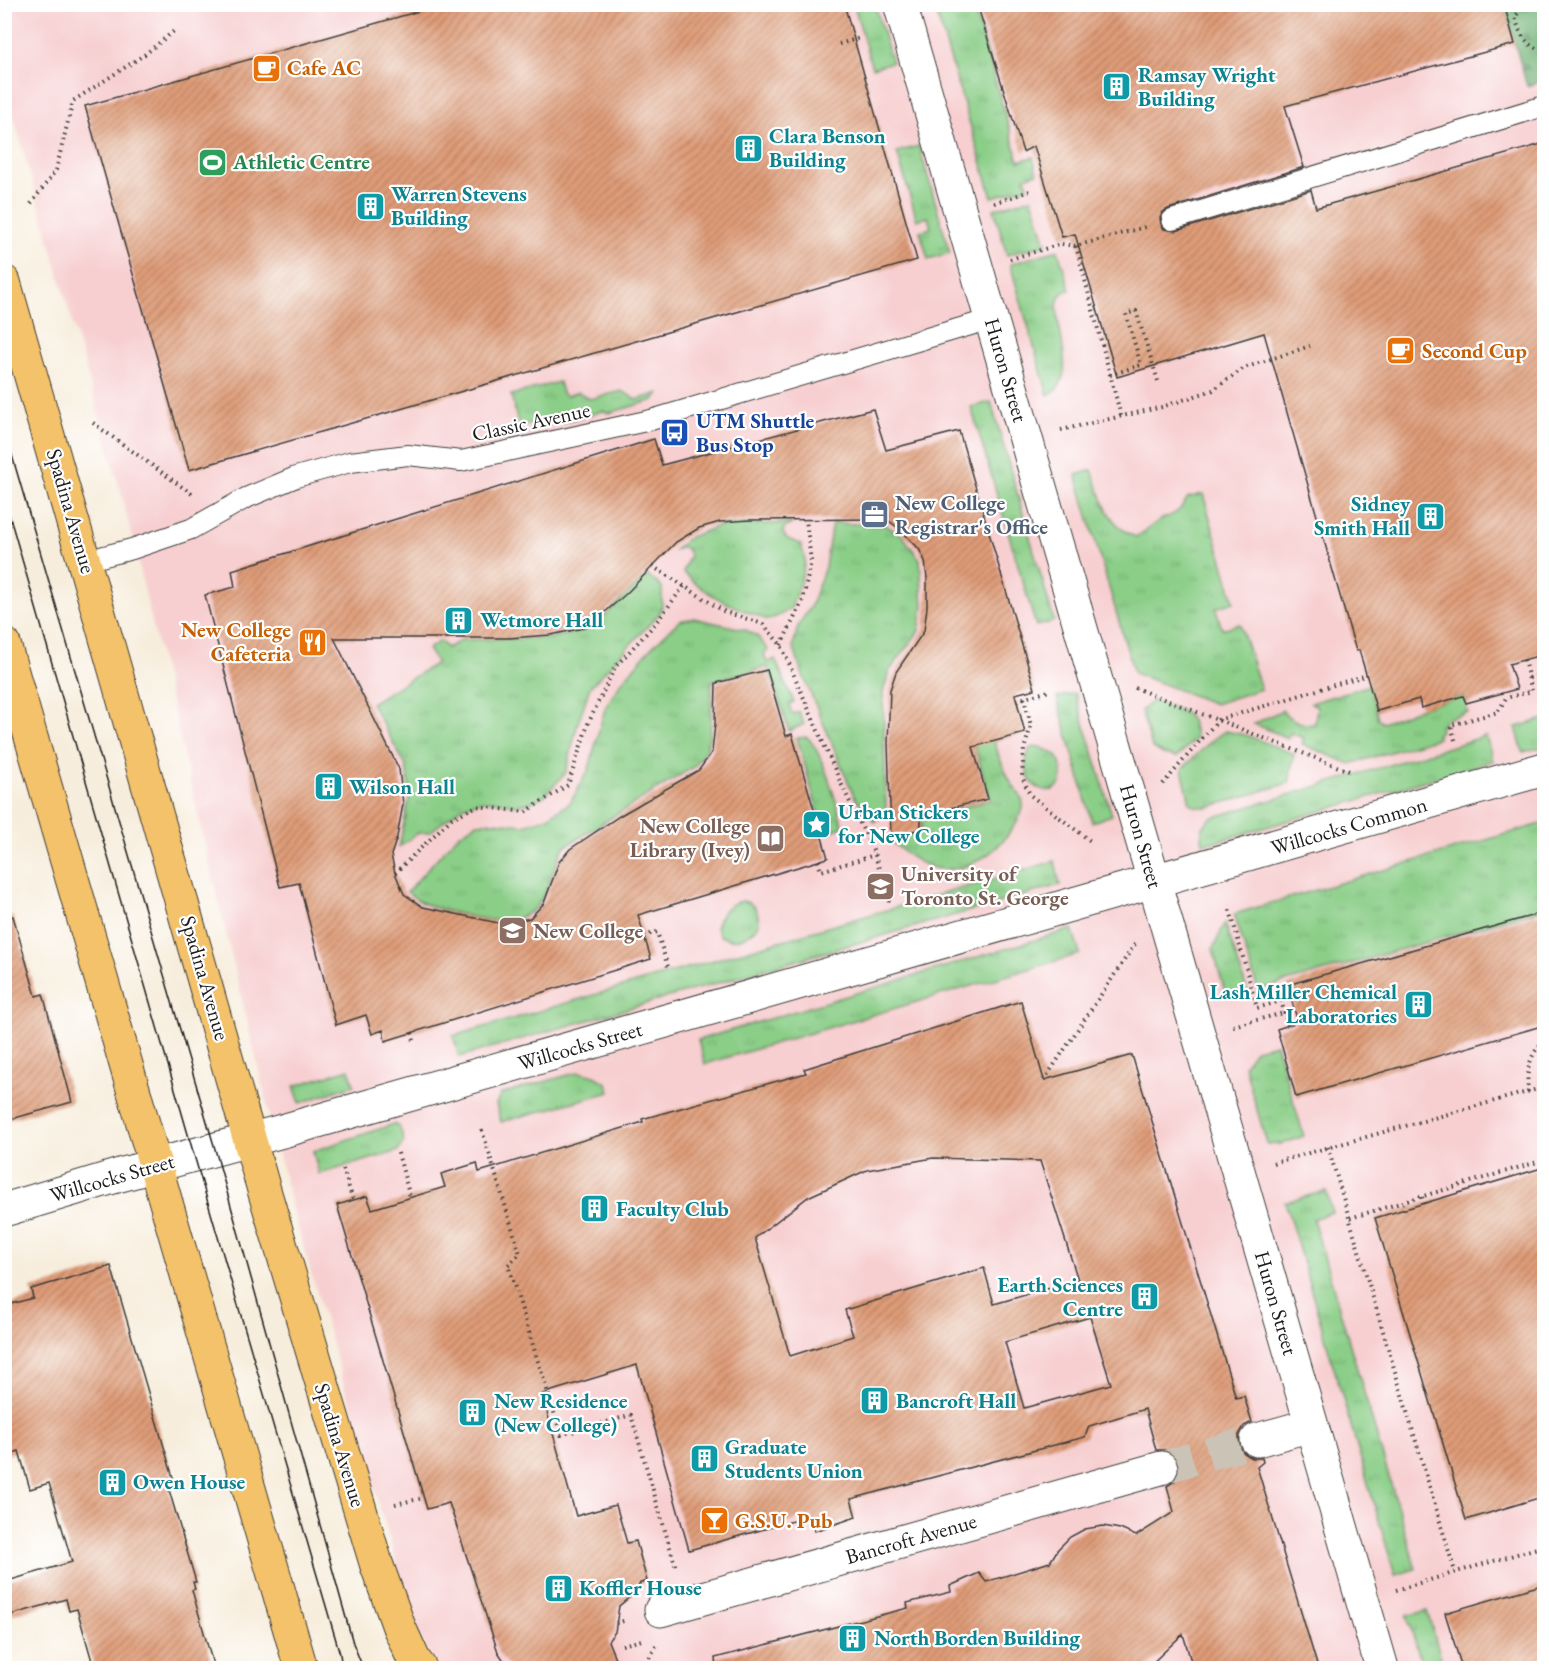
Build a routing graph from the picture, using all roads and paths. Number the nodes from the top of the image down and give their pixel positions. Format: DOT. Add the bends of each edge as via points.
graph roads {
  1 [pos="900,4"];
  2 [pos="1525,4"];
  3 [pos="174,31"];
  4 [pos="860,38"];
  5 [pos="839,44"];
  6 [pos="1545,51"];
  7 [pos="1545,106"];
  8 [pos="1033,190"];
  9 [pos="992,203"];
  10 [pos="31,204"];
  11 [pos="1172,220"];
  12 [pos="1076,246"];
  13 [pos="1010,259"];
  14 [pos="4,282"];
  15 [pos="991,319"];
  16 [pos="1310,346"];
  17 [pos="1110,375"];
  18 [pos="1158,381"];
  19 [pos="1121,416"];
  20 [pos="93,423"];
  21 [pos="1060,430"];
  22 [pos="219,513"];
  23 [pos="806,519"];
  24 [pos="85,561"];
  25 [pos="652,567"];
  26 [pos="684,586"];
  27 [pos="4,644"];
  28 [pos="781,645"];
  29 [pos="1524,660"];
  30 [pos="1545,674"];
  31 [pos="1367,675"];
  32 [pos="1529,678"];
  33 [pos="1134,687"];
  34 [pos="1049,691"];
  35 [pos="1024,698"];
  36 [pos="1017,700"];
  37 [pos="1218,720"];
  38 [pos="1455,740"];
  39 [pos="1545,770"];
  40 [pos="1349,771"];
  41 [pos="1162,784"];
  42 [pos="1093,843"];
  43 [pos="875,855"];
  44 [pos="818,861"];
  45 [pos="395,873"];
  46 [pos="1154,882"];
  47 [pos="889,902"];
  48 [pos="1230,910"];
  49 [pos="644,936"];
  50 [pos="1139,938"];
  51 [pos="668,967"];
  52 [pos="1284,1013"];
  53 [pos="1288,1025"];
  54 [pos="1232,1027"];
  55 [pos="412,1033"];
  56 [pos="414,1041"];
  57 [pos="1545,1041"];
  58 [pos="1044,1080"];
  59 [pos="1541,1088"];
  60 [pos="1528,1092"];
  61 [pos="482,1130"];
  62 [pos="251,1139"];
  63 [pos="1329,1147"];
  64 [pos="398,1153"];
  65 [pos="1545,1160"];
  66 [pos="1272,1163"];
  67 [pos="156,1165"];
  68 [pos="343,1169"];
  69 [pos="410,1197"];
  70 [pos="1422,1197"];
  71 [pos="353,1200"];
  72 [pos="1424,1203"];
  73 [pos="4,1210"];
  74 [pos="1350,1218"];
  75 [pos="1311,1425"];
  76 [pos="1257,1440"];
  77 [pos="1161,1468"];
  78 [pos="424,1498"];
  79 [pos="395,1504"];
  80 [pos="1545,1545"];
  81 [pos="1455,1572"];
  82 [pos="1395,1590"];
  83 [pos="674,1607"];
  84 [pos="301,1668"];
  85 [pos="420,1668"];
  86 [pos="1382,1668"];
  1 -- 15 [label="street, Huron Street"];
  2 -- 6 [label="path" via="1515,17 1519,31 1536,49"];
  3 -- 10 [label="path" via="144,56 73,101 56,170"];
  4 -- 5 [label="path"];
  7 -- 11 [label="lane"];
  8 -- 9 [label="path"];
  11 -- 12 [label="path"];
  12 -- 13 [label="path" via="1061,244"];
  12 -- 17 [label="path"];
  14 -- 24 [label="main road, Spadina Avenue"];
  15 -- 22 [label="lane, Classic Avenue" via="651,420 461,461 408,455 350,462 296,477"];
  15 -- 46 [label="street, Huron Street"];
  16 -- 19 [label="path" via="1244,368 1213,390"];
  17 -- 18 [label="path" via="1141,365 1126,314 1136,311"];
  17 -- 19 [label="path"];
  19 -- 21 [label="path"];
  20 -- 22 [label="path"];
  22 -- 24 [label="lane, Classic Avenue" via="190,529"];
  23 -- 28 [label="path" via="811,561 803,600"];
  24 -- 62 [label="main road, Spadina Avenue"];
  25 -- 26 [label="path"];
  26 -- 28 [label="path" via="725,612 763,624"];
  26 -- 45 [label="path" via="615,667 588,724 568,785 525,812 477,806 452,819"];
  27 -- 67 [label="main road"];
  28 -- 43 [label="path"];
  29 -- 32 [label="path"];
  30 -- 32 [label="path"];
  31 -- 37 [label="path"];
  32 -- 38 [label="path" via="1532,691 1506,698 1498,712 1451,725"];
  33 -- 37 [label="path"];
  34 -- 35 [label="path"];
  35 -- 36 [label="path"];
  35 -- 42 [label="path" via="1031,726 1022,777 1030,795"];
  37 -- 40 [label="path"];
  37 -- 41 [label="path"];
  39 -- 46 [label="street, Willcocks Common"];
  43 -- 44 [label="path" via="821,871"];
  43 -- 47 [label="path"];
  46 -- 62 [label="street, Willcocks Street"];
  46 -- 75 [label="street, Huron Street"];
  48 -- 52 [label="path" via="1257,1008 1281,1000"];
  49 -- 51 [label="path" via="657,932"];
  50 -- 58 [label="path"];
  52 -- 53 [label="path"];
  52 -- 54 [label="path"];
  55 -- 56 [label="path"];
  57 -- 60 [label="path" via="1531,1058 1526,1077"];
  59 -- 60 [label="path"];
  60 -- 63 [label="path"];
  61 -- 83 [label="path" via="520,1254 508,1265 561,1435 631,1415"];
  62 -- 67 [label="street, Willcocks Street"];
  62 -- 85 [label="main road, Spadina Avenue" via="376,1563 399,1627"];
  63 -- 66 [label="path"];
  63 -- 74 [label="path"];
  64 -- 69 [label="path"];
  65 -- 70 [label="path"];
  67 -- 73 [label="street, Willcocks Street"];
  67 -- 84 [label="main road"];
  68 -- 71 [label="path"];
  70 -- 72 [label="path"];
  70 -- 74 [label="path"];
  74 -- 81 [label="path"];
  75 -- 76 [label="street"];
  75 -- 86 [label="street, Huron Street"];
  77 -- 83 [label="street, Bancroft Avenue"];
  78 -- 79 [label="path"];
  80 -- 81 [label="path"];
  81 -- 82 [label="path"];
}
